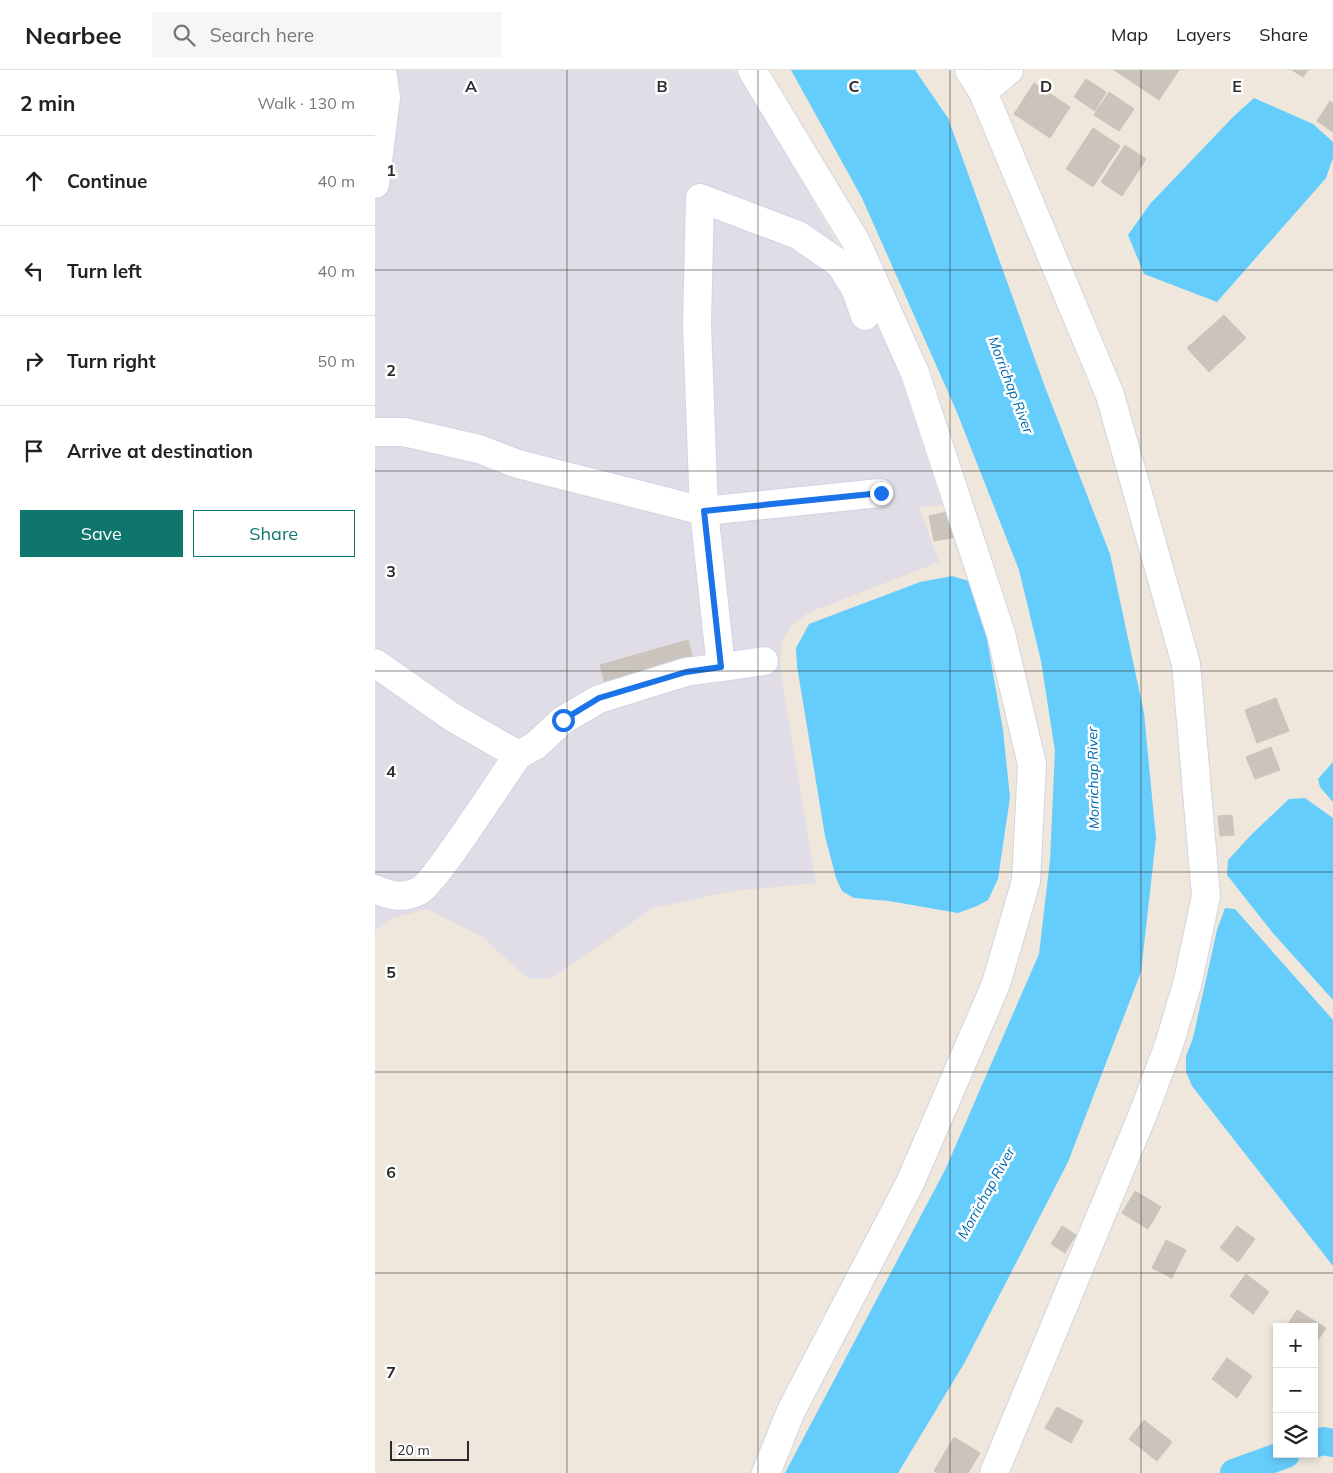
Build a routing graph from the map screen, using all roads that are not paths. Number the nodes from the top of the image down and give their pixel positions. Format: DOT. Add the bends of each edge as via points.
graph roads {
  1 [pos="383,70"];
  2 [pos="753,70"];
  3 [pos="1009,70"];
  4 [pos="976,81"];
  5 [pos="375,184"];
  6 [pos="865,316"];
  7 [pos="375,432"];
  8 [pos="881,493"];
  9 [pos="704,511"];
  10 [pos="764,661"];
  11 [pos="375,663"];
  12 [pos="721,667"];
  13 [pos="518,755"];
  14 [pos="375,889"];
  15 [pos="767,1473"];
  16 [pos="994,1473"];
  1 -- 5 [label="street" via="386,98"];
  2 -- 15 [label="street" via="856,242 915,373 1001,634 1033,764 1026,881 997,984 910,1183 791,1411"];
  3 -- 4 [label="street"];
  4 -- 16 [label="street" via="1110,396 1186,664 1206,896 1188,981 1169,1046"];
  6 -- 9 [label="street" via="856,290 840,264 798,236 700,198 697,325"];
  7 -- 9 [label="street" via="404,432 479,449 518,464"];
  8 -- 9 [label="street"];
  9 -- 12 [label="street"];
  10 -- 12 [label="street"];
  11 -- 13 [label="street" via="452,717"];
  12 -- 13 [label="street" via="686,672 599,698 563,720 535,746"];
  13 -- 14 [label="street" via="420,891 393,897"];
}
